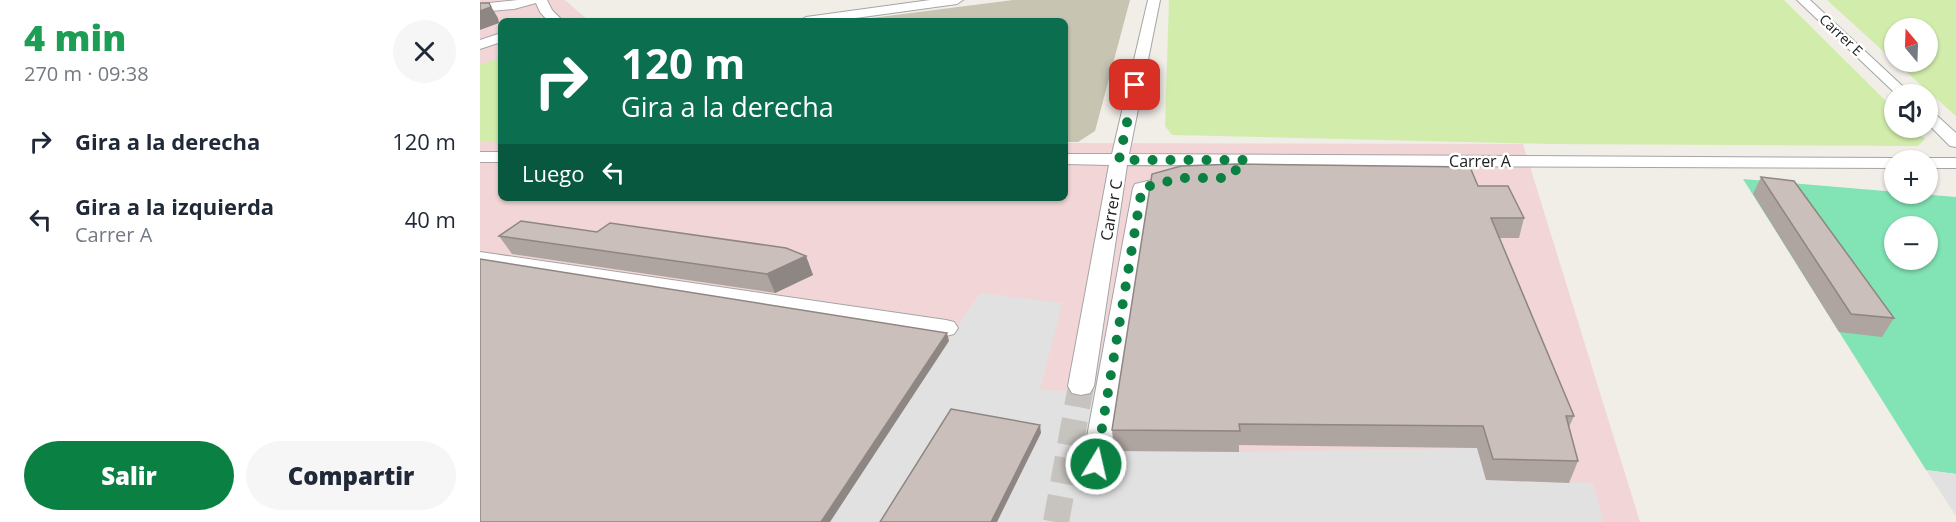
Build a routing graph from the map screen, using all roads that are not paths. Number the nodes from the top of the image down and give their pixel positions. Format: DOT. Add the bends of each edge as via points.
graph roads {
  1 [pos="532,0"];
  2 [pos="957,0"];
  3 [pos="1154,0"];
  4 [pos="1803,0"];
  5 [pos="480,2"];
  6 [pos="501,3"];
  7 [pos="480,8"];
  8 [pos="548,11"];
  9 [pos="828,18"];
  10 [pos="498,38"];
  11 [pos="480,45"];
  12 [pos="498,52"];
  13 [pos="480,54"];
  14 [pos="1894,84"];
  15 [pos="1938,125"];
  16 [pos="1956,142"];
  17 [pos="480,157"];
  18 [pos="498,157"];
  19 [pos="1068,159"];
  20 [pos="1119,160"];
  21 [pos="1246,160"];
  22 [pos="1884,163"];
  23 [pos="1938,163"];
  24 [pos="1956,163"];
  25 [pos="480,258"];
  26 [pos="946,328"];
  27 [pos="1081,386"];
  28 [pos="1096,464"];
  1 -- 6 [label="street"];
  2 -- 9 [label="street"];
  3 -- 20 [label="street, Carrer C"];
  4 -- 14 [label="street, Carrer E"];
  5 -- 6 [label="street"];
  6 -- 7 [label="street"];
  6 -- 8 [label="street"];
  10 -- 11 [label="street"];
  12 -- 13 [label="street"];
  15 -- 16 [label="street"];
  17 -- 18 [label="street"];
  19 -- 20 [label="street, Carrer A"];
  20 -- 21 [label="street, Carrer A"];
  20 -- 27 [label="street, Carrer C"];
  21 -- 22 [label="street, Carrer A"];
  21 -- 28 [label="street" via="1228,178 1181,178 1142,188"];
  23 -- 24 [label="street"];
  25 -- 26 [label="street"];
}
